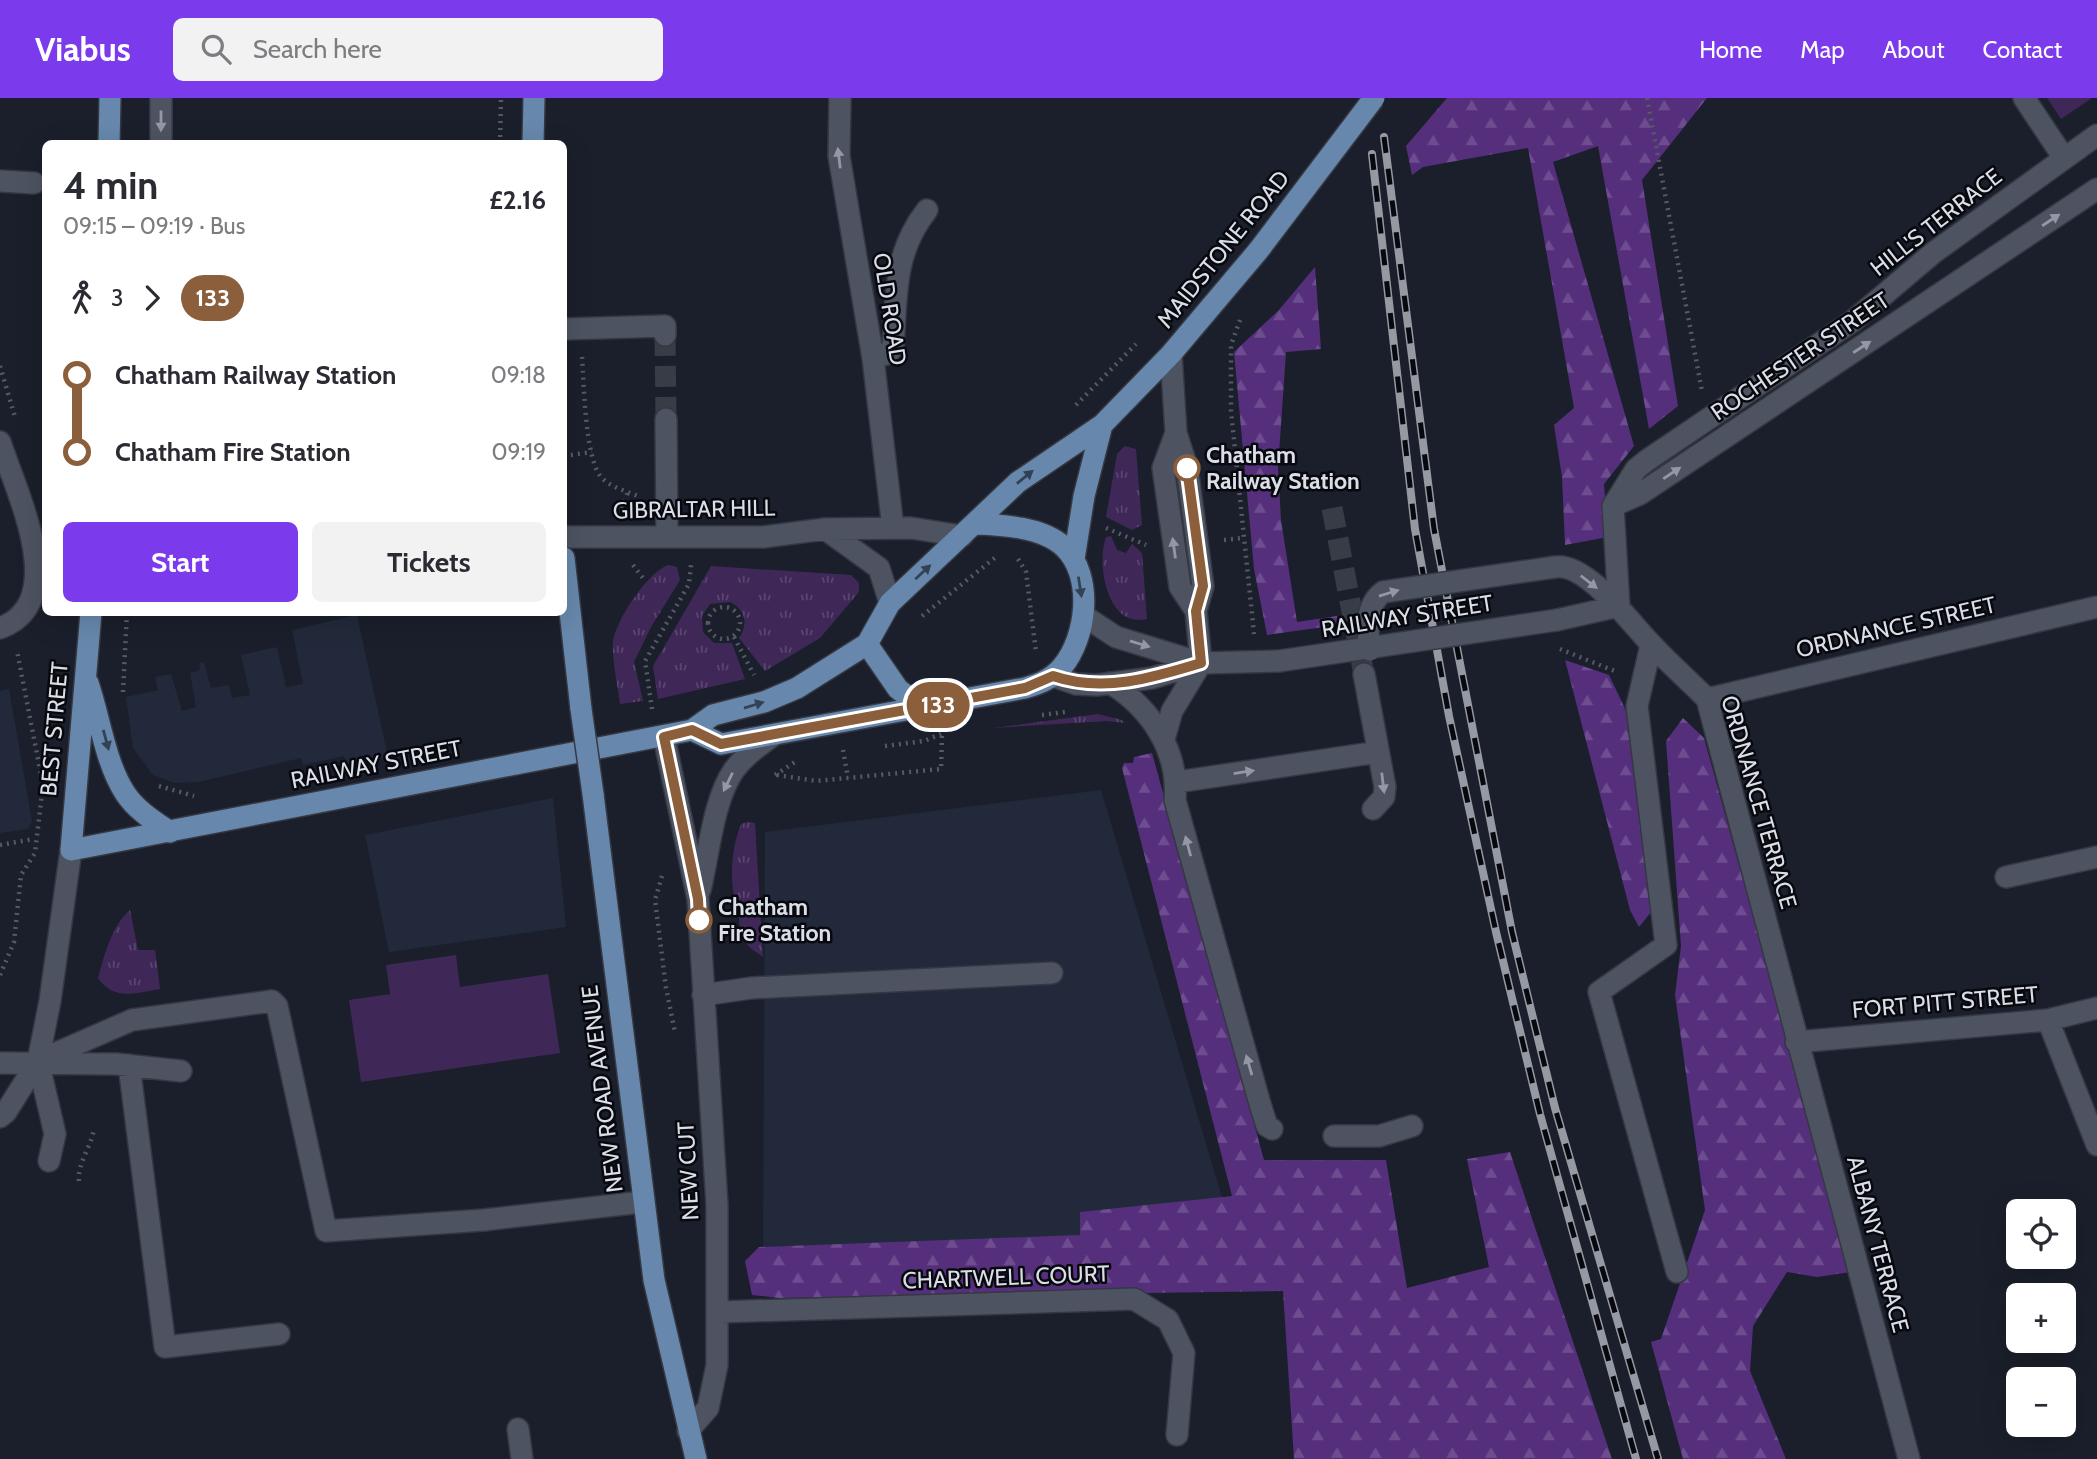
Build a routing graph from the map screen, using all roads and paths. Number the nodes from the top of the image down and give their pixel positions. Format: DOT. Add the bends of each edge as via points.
graph roads {
  1 [pos="110,98"];
  2 [pos="161,98"];
  3 [pos="501,98"];
  4 [pos="534,98"];
  5 [pos="840,98"];
  6 [pos="1374,98"];
  7 [pos="1647,98"];
  8 [pos="2024,98"];
  9 [pos="2097,135"];
  10 [pos="109,140"];
  11 [pos="161,140"];
  12 [pos="500,140"];
  13 [pos="533,140"];
  14 [pos="2064,158"];
  15 [pos="0,181"];
  16 [pos="34,183"];
  17 [pos="2097,189"];
  18 [pos="927,210"];
  19 [pos="1243,312"];
  20 [pos="572,329"];
  21 [pos="665,335"];
  22 [pos="1140,340"];
  23 [pos="1171,354"];
  24 [pos="873,358"];
  25 [pos="1073,408"];
  26 [pos="1715,413"];
  27 [pos="666,419"];
  28 [pos="1102,425"];
  29 [pos="0,442"];
  30 [pos="593,452"];
  31 [pos="567,456"];
  32 [pos="1613,506"];
  33 [pos="667,507"];
  34 [pos="893,528"];
  35 [pos="825,529"];
  36 [pos="969,530"];
  37 [pos="667,536"];
  38 [pos="567,537"];
  39 [pos="1074,559"];
  40 [pos="691,573"];
  41 [pos="567,585"];
  42 [pos="890,603"];
  43 [pos="1619,606"];
  44 [pos="2097,607"];
  45 [pos="91,616"];
  46 [pos="127,616"];
  47 [pos="1084,616"];
  48 [pos="913,625"];
  49 [pos="8,635"];
  50 [pos="1255,636"];
  51 [pos="734,637"];
  52 [pos="867,644"];
  53 [pos="1651,645"];
  54 [pos="1557,648"];
  55 [pos="1370,650"];
  56 [pos="1034,657"];
  57 [pos="124,659"];
  58 [pos="1201,663"];
  59 [pos="1364,674"];
  60 [pos="86,675"];
  61 [pos="754,675"];
  62 [pos="1053,676"];
  63 [pos="1110,683"];
  64 [pos="1642,687"];
  65 [pos="1707,699"];
  66 [pos="923,708"];
  67 [pos="652,709"];
  68 [pos="692,730"];
  69 [pos="775,734"];
  70 [pos="942,734"];
  71 [pos="664,737"];
  72 [pos="1164,739"];
  73 [pos="1378,752"];
  74 [pos="775,775"];
  75 [pos="1177,782"];
  76 [pos="153,783"];
  77 [pos="198,796"];
  78 [pos="1373,809"];
  79 [pos="170,832"];
  80 [pos="34,839"];
  81 [pos="0,845"];
  82 [pos="71,850"];
  83 [pos="2097,857"];
  84 [pos="2006,877"];
  85 [pos="698,899"];
  86 [pos="1052,973"];
  87 [pos="0,975"];
  88 [pos="703,995"];
  89 [pos="2097,1008"];
  90 [pos="2048,1020"];
  91 [pos="1796,1042"];
  92 [pos="38,1061"];
  93 [pos="0,1063"];
  94 [pos="129,1065"];
  95 [pos="181,1071"];
  96 [pos="0,1116"];
  97 [pos="1412,1126"];
  98 [pos="94,1129"];
  99 [pos="1272,1129"];
  100 [pos="1334,1136"];
  101 [pos="2097,1142"];
  102 [pos="48,1161"];
  103 [pos="79,1181"];
  104 [pos="642,1202"];
  105 [pos="1677,1272"];
  106 [pos="719,1312"];
  107 [pos="279,1334"];
  108 [pos="518,1429"];
  109 [pos="688,1431"];
  110 [pos="1177,1435"];
  111 [pos="522,1459"];
  112 [pos="696,1459"];
  113 [pos="1909,1459"];
  1 -- 10 [label="main road"];
  2 -- 11 [label="street, one-way"];
  3 -- 12 [label="path"];
  4 -- 13 [label="main road"];
  24 -- 5 [label="street, OLD ROAD, one-way" via="838,145"];
  6 -- 23 [label="main road, MAIDSTONE ROAD, bridge" via="1258,251"];
  7 -- 26 [label="path" via="1700,388"];
  8 -- 14 [label="street"];
  9 -- 14 [label="street, HILL'S TERRACE"];
  14 -- 26 [label="street, HILL'S TERRACE" via="1933,253 1853,321"];
  15 -- 16 [label="street"];
  32 -- 17 [label="street, ROCHESTER STREET, one-way" via="1640,494"];
  18 -- 24 [label="street" via="901,255 893,347"];
  19 -- 50 [label="path" via="1231,345 1231,411"];
  20 -- 21 [label="street" via="665,326"];
  20 -- 30 [label="path"];
  22 -- 25 [label="path"];
  23 -- 28 [label="main road, MAIDSTONE ROAD"];
  23 -- 58 [label="street" via="1176,433 1186,467 1203,586 1196,611"];
  24 -- 34 [label="street, OLD ROAD"];
  26 -- 32 [label="street, HILL'S TERRACE" via="1636,469"];
  27 -- 33 [label="street"];
  36 -- 28 [label="main road, MAIDSTONE ROAD, one-way" via="1018,482"];
  28 -- 39 [label="main road, MAIDSTONE ROAD"];
  29 -- 49 [label="street" via="34,549 37,573 29,600"];
  30 -- 31 [label="path"];
  30 -- 33 [label="path" via="598,472 609,484"];
  32 -- 43 [label="street"];
  33 -- 37 [label="street"];
  34 -- 35 [label="street, GIBRALTAR HILL"];
  34 -- 36 [label="street, GIBRALTAR HILL"];
  35 -- 37 [label="street, GIBRALTAR HILL" via="763,537"];
  35 -- 42 [label="street" via="879,568"];
  36 -- 39 [label="main road" via="998,524 1041,535 1062,545"];
  42 -- 36 [label="main road, one-way"];
  37 -- 38 [label="street, GIBRALTAR HILL"];
  39 -- 47 [label="main road, one-way"];
  40 -- 67 [label="path" via="645,661"];
  41 -- 104 [label="main road, NEW ROAD AVENUE, bridge"];
  42 -- 52 [label="main road"];
  43 -- 53 [label="street, ORDNANCE TERRACE"];
  43 -- 55 [label="street, RAILWAY STREET, bridge"];
  55 -- 43 [label="street, ORDNANCE TERRACE, one-way, bridge" via="1369,617 1373,601 1383,592 1570,567"];
  44 -- 65 [label="street, ORDNANCE STREET"];
  45 -- 60 [label="main road, BEST STREET"];
  46 -- 57 [label="path"];
  47 -- 58 [label="street, RAILWAY STREET, one-way" via="1116,637"];
  47 -- 62 [label="main road" via="1071,653"];
  48 -- 56 [label="path" via="992,557 1011,555 1026,572"];
  49 -- 80 [label="path" via="43,785"];
  51 -- 51 [label="path" via="713,635 708,620 715,610 724,607 737,614 740,628"];
  51 -- 61 [label="path"];
  52 -- 66 [label="main road" via="898,689"];
  68 -- 52 [label="main road, RAILWAY STREET, one-way" via="713,715 797,688"];
  53 -- 64 [label="street"];
  53 -- 65 [label="street, ORDNANCE TERRACE"];
  54 -- 64 [label="path"];
  55 -- 58 [label="street, RAILWAY STREET, bridge" via="1279,661"];
  58 -- 63 [label="street, RAILWAY STREET" via="1152,678"];
  58 -- 72 [label="street" via="1172,711"];
  59 -- 73 [label="street"];
  60 -- 79 [label="main road, one-way" via="125,793 145,816"];
  60 -- 82 [label="main road, BEST STREET"];
  62 -- 63 [label="street, RAILWAY STREET" via="1076,684"];
  62 -- 66 [label="main road" via="1025,688"];
  63 -- 72 [label="street" via="1143,709"];
  64 -- 105 [label="street" via="1637,706 1666,945 1599,992"];
  65 -- 91 [label="street, ORDNANCE TERRACE"];
  66 -- 69 [label="main road"];
  68 -- 69 [label="main road" via="721,744"];
  68 -- 71 [label="main road, RAILWAY STREET"];
  69 -- 85 [label="street, NEW CUT, one-way" via="747,755 727,781"];
  70 -- 74 [label="path" via="941,769 816,781"];
  71 -- 79 [label="main road, RAILWAY STREET"];
  71 -- 85 [label="street, NEW CUT"];
  72 -- 75 [label="street"];
  75 -- 73 [label="street, one-way"];
  73 -- 78 [label="street, one-way" via="1384,795"];
  99 -- 75 [label="street, one-way" via="1260,1104 1175,800"];
  76 -- 77 [label="path"];
  79 -- 82 [label="main road, RAILWAY STREET"];
  80 -- 81 [label="path"];
  80 -- 87 [label="path" via="34,856 20,879 14,942"];
  82 -- 92 [label="street"];
  83 -- 84 [label="street"];
  85 -- 88 [label="street, NEW CUT"];
  86 -- 88 [label="street" via="751,988"];
  88 -- 106 [label="street, NEW CUT"];
  89 -- 90 [label="street, FORT PITT STREET"];
  90 -- 91 [label="street, FORT PITT STREET"];
  90 -- 101 [label="street"];
  91 -- 113 [label="street, ALBANY TERRACE"];
  92 -- 93 [label="street"];
  92 -- 94 [label="street"];
  92 -- 96 [label="street"];
  92 -- 102 [label="street" via="55,1134"];
  92 -- 104 [label="street" via="132,1020 272,1001 277,1006 326,1231"];
  94 -- 95 [label="street"];
  94 -- 107 [label="street" via="165,1347"];
  97 -- 100 [label="street" via="1379,1136"];
  98 -- 103 [label="path"];
  104 -- 109 [label="main road, NEW ROAD AVENUE" via="654,1280"];
  106 -- 109 [label="street, NEW CUT" via="713,1394 708,1408"];
  106 -- 110 [label="street, CHARTWELL COURT" via="1134,1298 1168,1320 1184,1353"];
  108 -- 111 [label="street"];
  109 -- 112 [label="main road, NEW ROAD AVENUE"];
}
